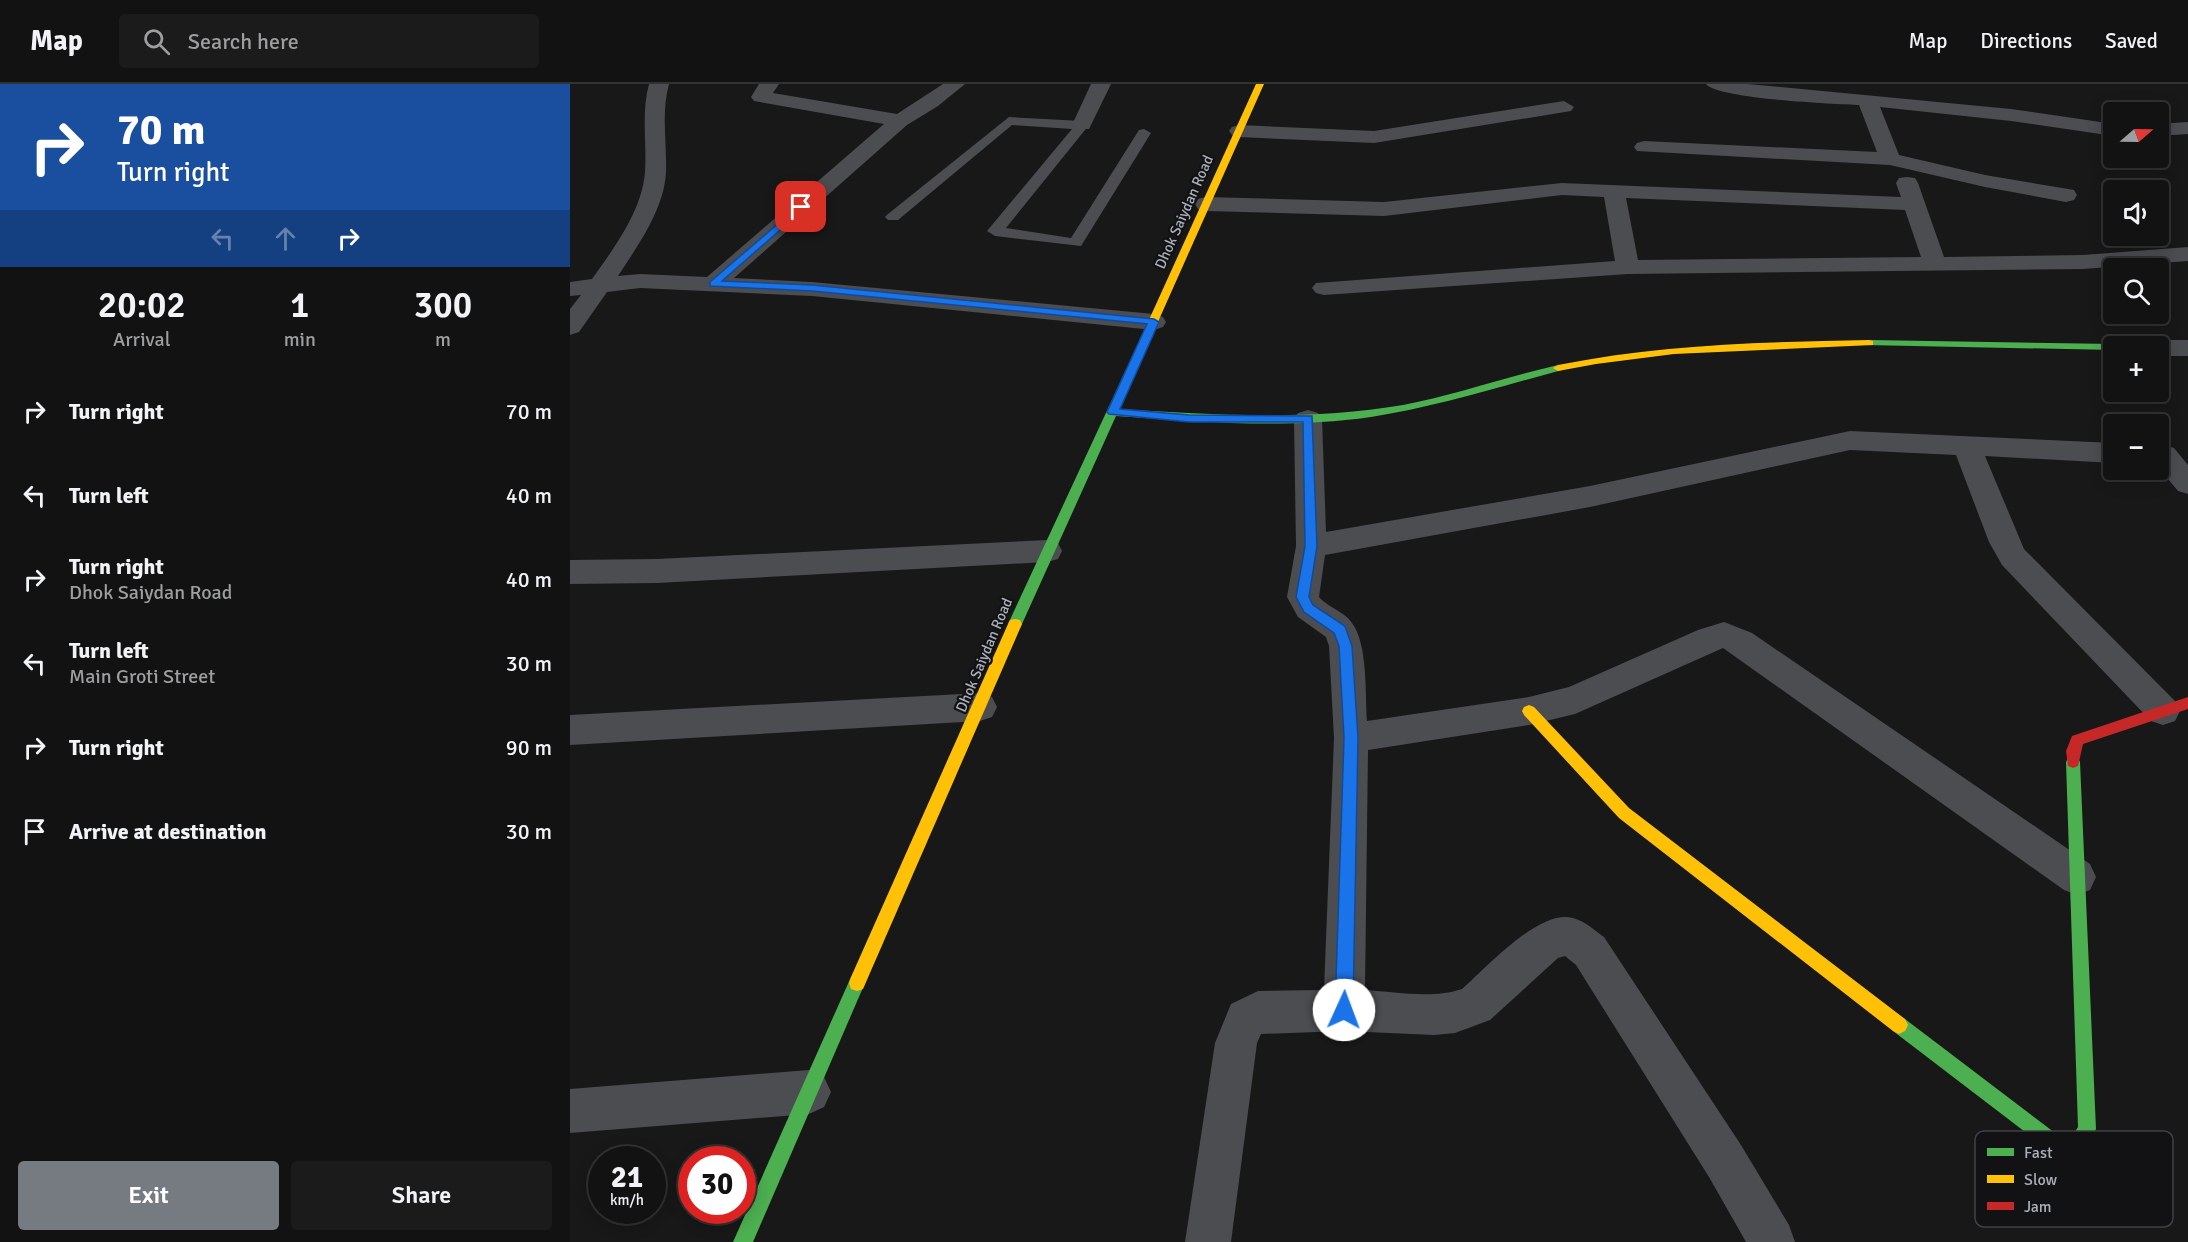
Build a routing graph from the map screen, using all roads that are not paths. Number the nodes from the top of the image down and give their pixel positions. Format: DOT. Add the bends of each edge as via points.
graph roads {
  1 [pos="659,84"];
  2 [pos="769,84"];
  3 [pos="955,84"];
  4 [pos="1101,84"];
  5 [pos="1260,84"];
  6 [pos="1716,84"];
  7 [pos="1782,89"];
  8 [pos="1867,100"];
  9 [pos="1564,106"];
  10 [pos="900,121"];
  11 [pos="1082,125"];
  12 [pos="2103,128"];
  13 [pos="2188,128"];
  14 [pos="2169,129"];
  15 [pos="1239,131"];
  16 [pos="1144,133"];
  17 [pos="1644,147"];
  18 [pos="1895,160"];
  19 [pos="1613,190"];
  20 [pos="2066,195"];
  21 [pos="1206,204"];
  22 [pos="1914,204"];
  23 [pos="893,217"];
  24 [pos="2188,254"];
  25 [pos="1934,262"];
  26 [pos="1628,267"];
  27 [pos="600,284"];
  28 [pos="713,284"];
  29 [pos="1324,288"];
  30 [pos="570,289"];
  31 [pos="1154,322"];
  32 [pos="570,327"];
  33 [pos="2103,347"];
  34 [pos="2169,348"];
  35 [pos="2188,348"];
  36 [pos="1113,412"];
  37 [pos="1308,419"];
  38 [pos="1967,446"];
  39 [pos="2103,452"];
  40 [pos="2170,456"];
  41 [pos="2188,484"];
  42 [pos="1311,546"];
  43 [pos="1047,551"];
  44 [pos="570,572"];
  45 [pos="980,707"];
  46 [pos="2175,707"];
  47 [pos="1529,711"];
  48 [pos="573,736"];
  49 [pos="1351,738"];
  50 [pos="2077,877"];
  51 [pos="1344,1010"];
  52 [pos="809,1092"];
  53 [pos="570,1111"];
  54 [pos="2038,1131"];
  55 [pos="2086,1131"];
  56 [pos="743,1242"];
  57 [pos="1208,1242"];
  58 [pos="1772,1242"];
  1 -- 27 [label="street" via="655,101 658,160 653,188 632,233"];
  2 -- 10 [label="street" via="761,97"];
  3 -- 10 [label="street"];
  4 -- 11 [label="street"];
  5 -- 15 [label="street, Dhok Saiydan Road"];
  6 -- 7 [label="street"];
  7 -- 8 [label="street"];
  8 -- 12 [label="street" via="1958,101"];
  8 -- 18 [label="street"];
  9 -- 15 [label="street" via="1374,137"];
  10 -- 28 [label="street"];
  11 -- 16 [label="lane" via="995,231 1075,243"];
  11 -- 23 [label="lane" via="1010,122"];
  13 -- 14 [label="street"];
  15 -- 21 [label="street, Dhok Saiydan Road"];
  17 -- 18 [label="street"];
  18 -- 20 [label="street"];
  18 -- 22 [label="street"];
  19 -- 21 [label="street" via="1562,189 1384,209"];
  19 -- 22 [label="street"];
  19 -- 26 [label="street"];
  21 -- 31 [label="street, Dhok Saiydan Road"];
  22 -- 25 [label="street"];
  24 -- 25 [label="street" via="2084,262"];
  25 -- 26 [label="street"];
  26 -- 29 [label="street"];
  27 -- 28 [label="street"];
  27 -- 30 [label="street"];
  27 -- 32 [label="street"];
  28 -- 31 [label="street" via="812,288"];
  31 -- 36 [label="street, Dhok Saiydan Road"];
  33 -- 37 [label="street" via="1829,343 1628,356 1569,364 1398,409"];
  34 -- 35 [label="street"];
  36 -- 37 [label="street" via="1189,419"];
  36 -- 43 [label="street, Dhok Saiydan Road"];
  37 -- 42 [label="street"];
  38 -- 39 [label="street"];
  38 -- 42 [label="street" via="1850,440 1524,511"];
  38 -- 46 [label="street" via="2013,557"];
  40 -- 41 [label="street"];
  42 -- 49 [label="street" via="1303,597 1309,608 1340,630 1346,646"];
  43 -- 44 [label="street" via="657,572"];
  43 -- 45 [label="street, Dhok Saiydan Road"];
  45 -- 48 [label="street"];
  45 -- 52 [label="street, Dhok Saiydan Road"];
  46 -- 50 [label="street" via="2077,740 2073,751"];
  47 -- 49 [label="street"];
  47 -- 50 [label="street" via="1575,700 1724,635 1741,642"];
  47 -- 54 [label="street" via="1624,813"];
  49 -- 51 [label="street"];
  50 -- 55 [label="street"];
  51 -- 57 [label="street" via="1258,1012 1245,1019 1236,1043"];
  51 -- 58 [label="street" via="1455,1012 1475,1005 1548,940 1570,936 1590,951 1725,1161"];
  52 -- 53 [label="street"];
  52 -- 56 [label="street, Dhok Saiydan Road"];
}
